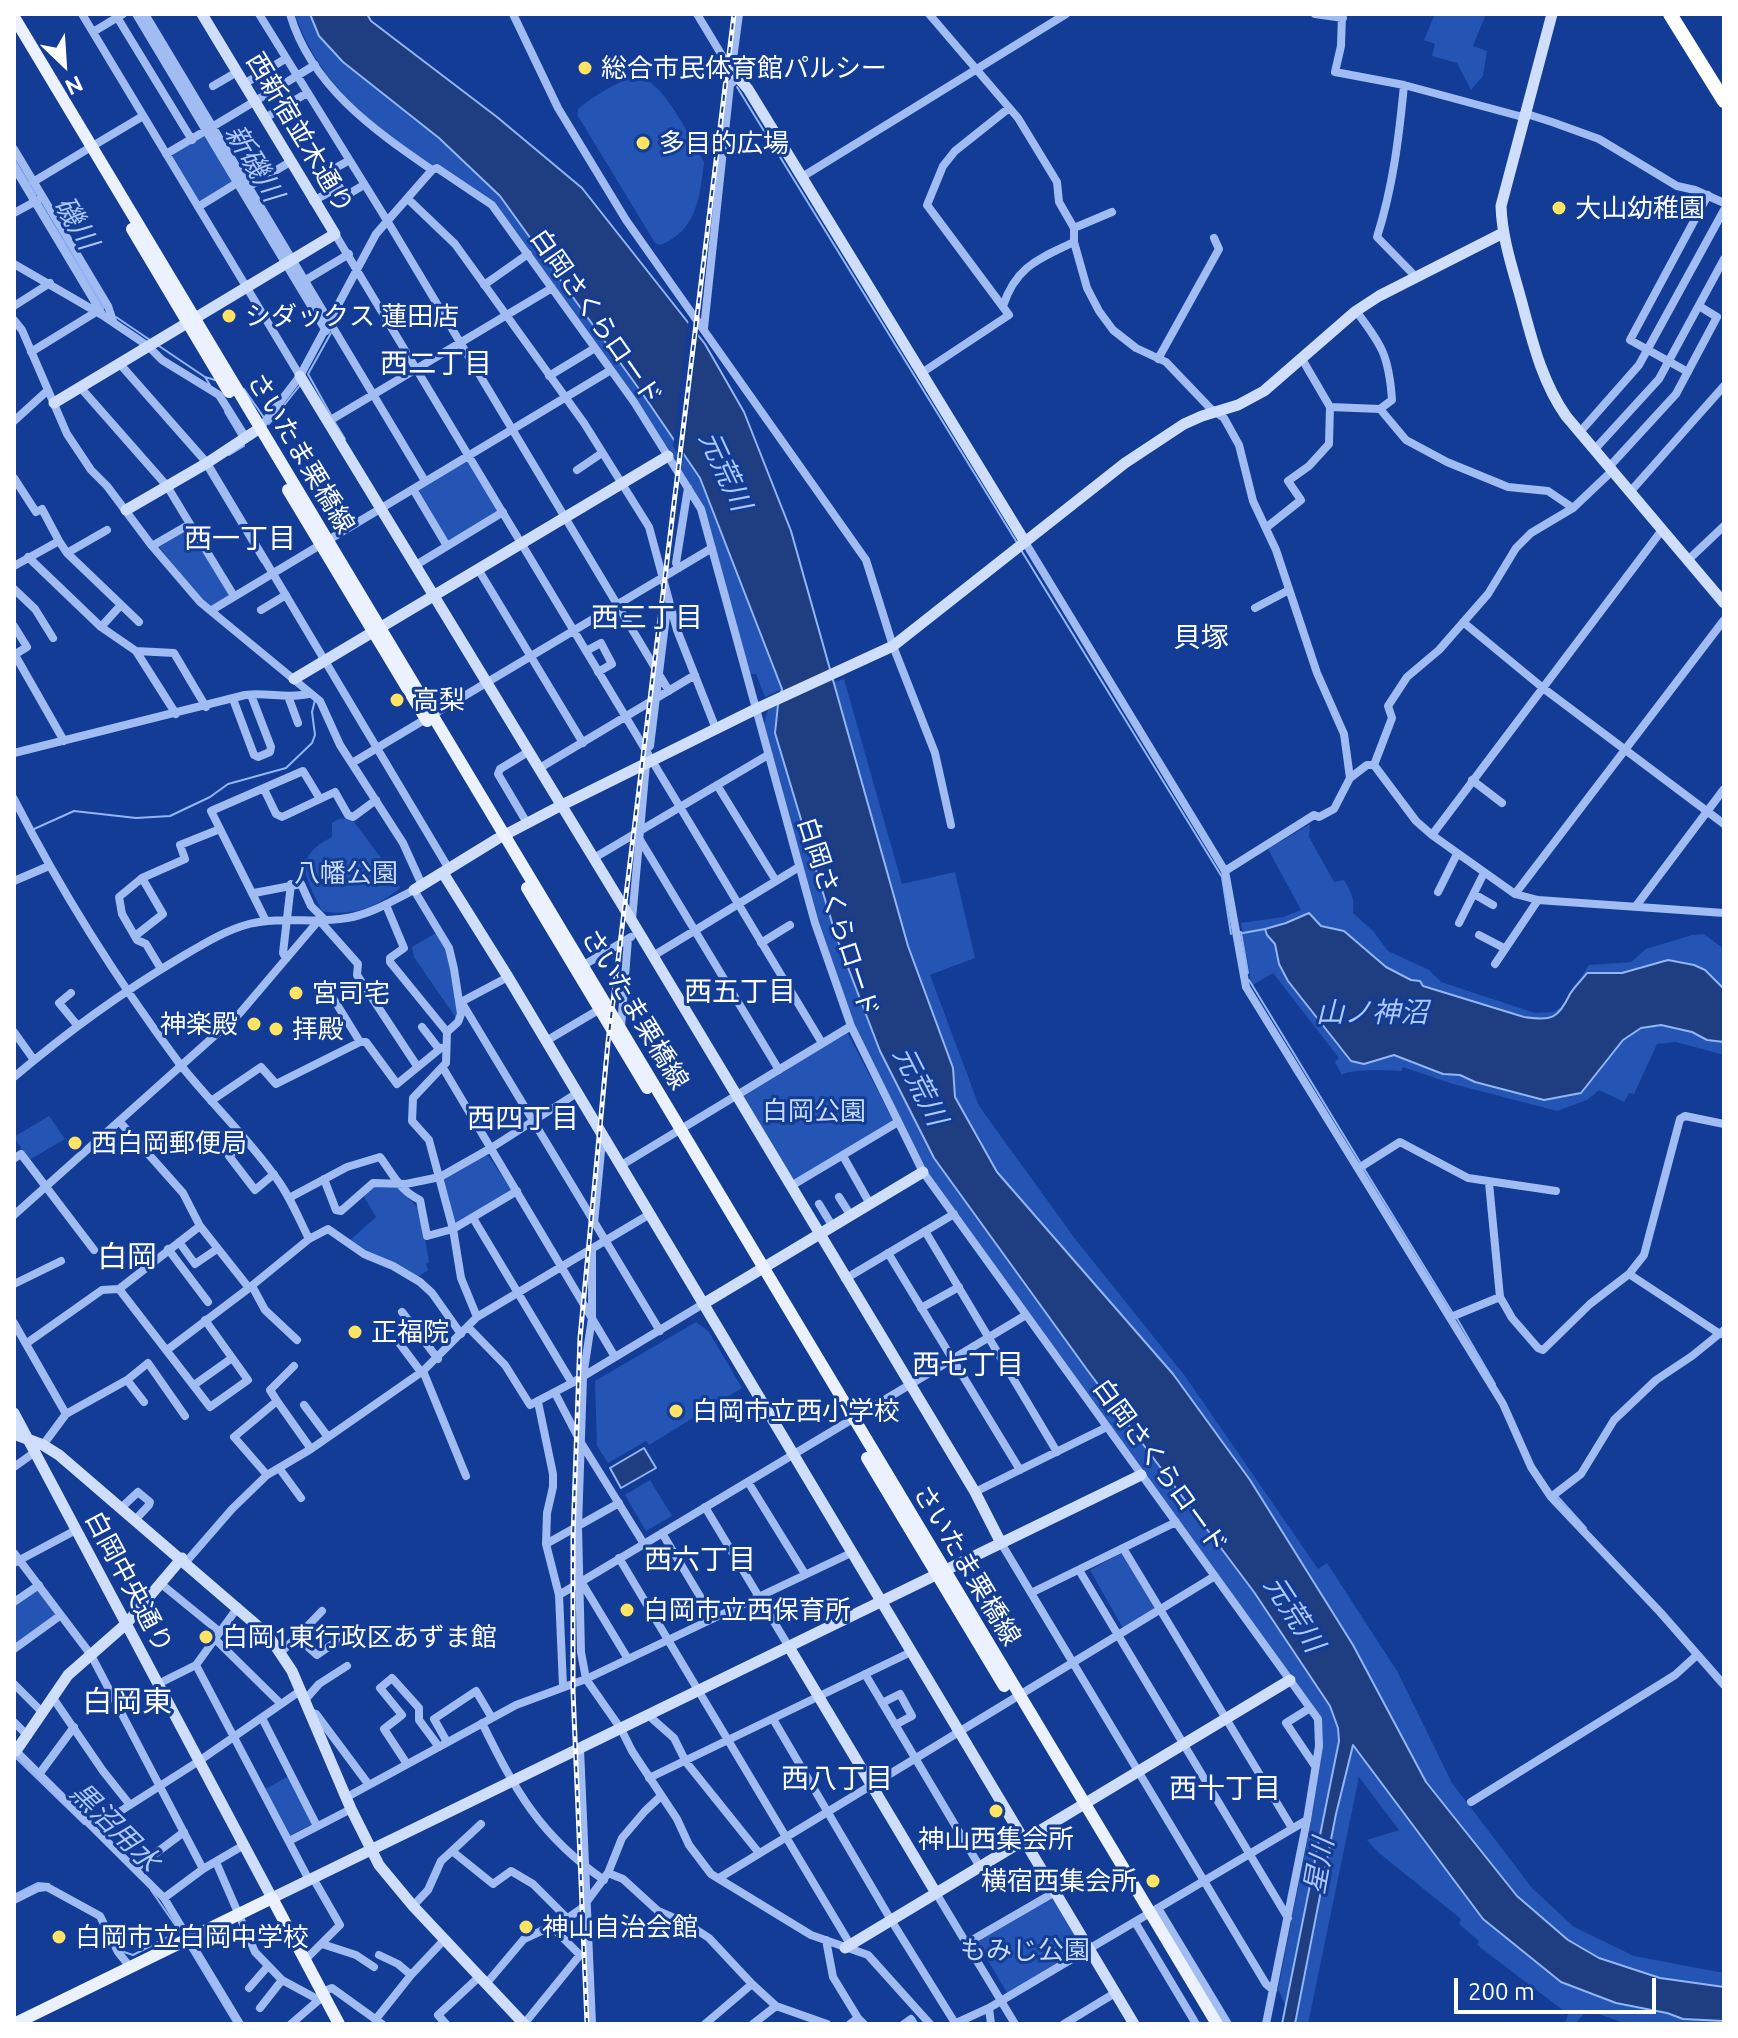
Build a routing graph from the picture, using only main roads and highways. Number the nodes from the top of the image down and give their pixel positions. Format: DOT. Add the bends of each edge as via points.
graph roads {
  1 [pos="1670,14"];
  2 [pos="1682,14"];
  3 [pos="14,17"];
  4 [pos="14,31"];
  5 [pos="1724,84"];
  6 [pos="1724,101"];
  7 [pos="88,148"];
  8 [pos="501,838"];
  9 [pos="678,1132"];
  10 [pos="1146,1915"];
  11 [pos="14,2024"];
  12 [pos="339,2024"];
  13 [pos="1208,2024"];
  14 [pos="1217,2024"];
  1 -- 6 [label="highway"];
  2 -- 5 [label="highway"];
  3 -- 7 [label="main road, さいたま栗橋線"];
  4 -- 7 [label="main road, さいたま栗橋線"];
  7 -- 8 [label="main road, さいたま栗橋線" via="253,433"];
  8 -- 9 [label="main road, さいたま栗橋線"];
  8 -- 9 [label="main road, さいたま栗橋線" via="584,965"];
  9 -- 10 [label="main road, さいたま栗橋線"];
  10 -- 13 [label="main road, さいたま栗橋線"];
  10 -- 14 [label="main road, さいたま栗橋線"];
  11 -- 12 [label="main road" via="272,1898"];
}
